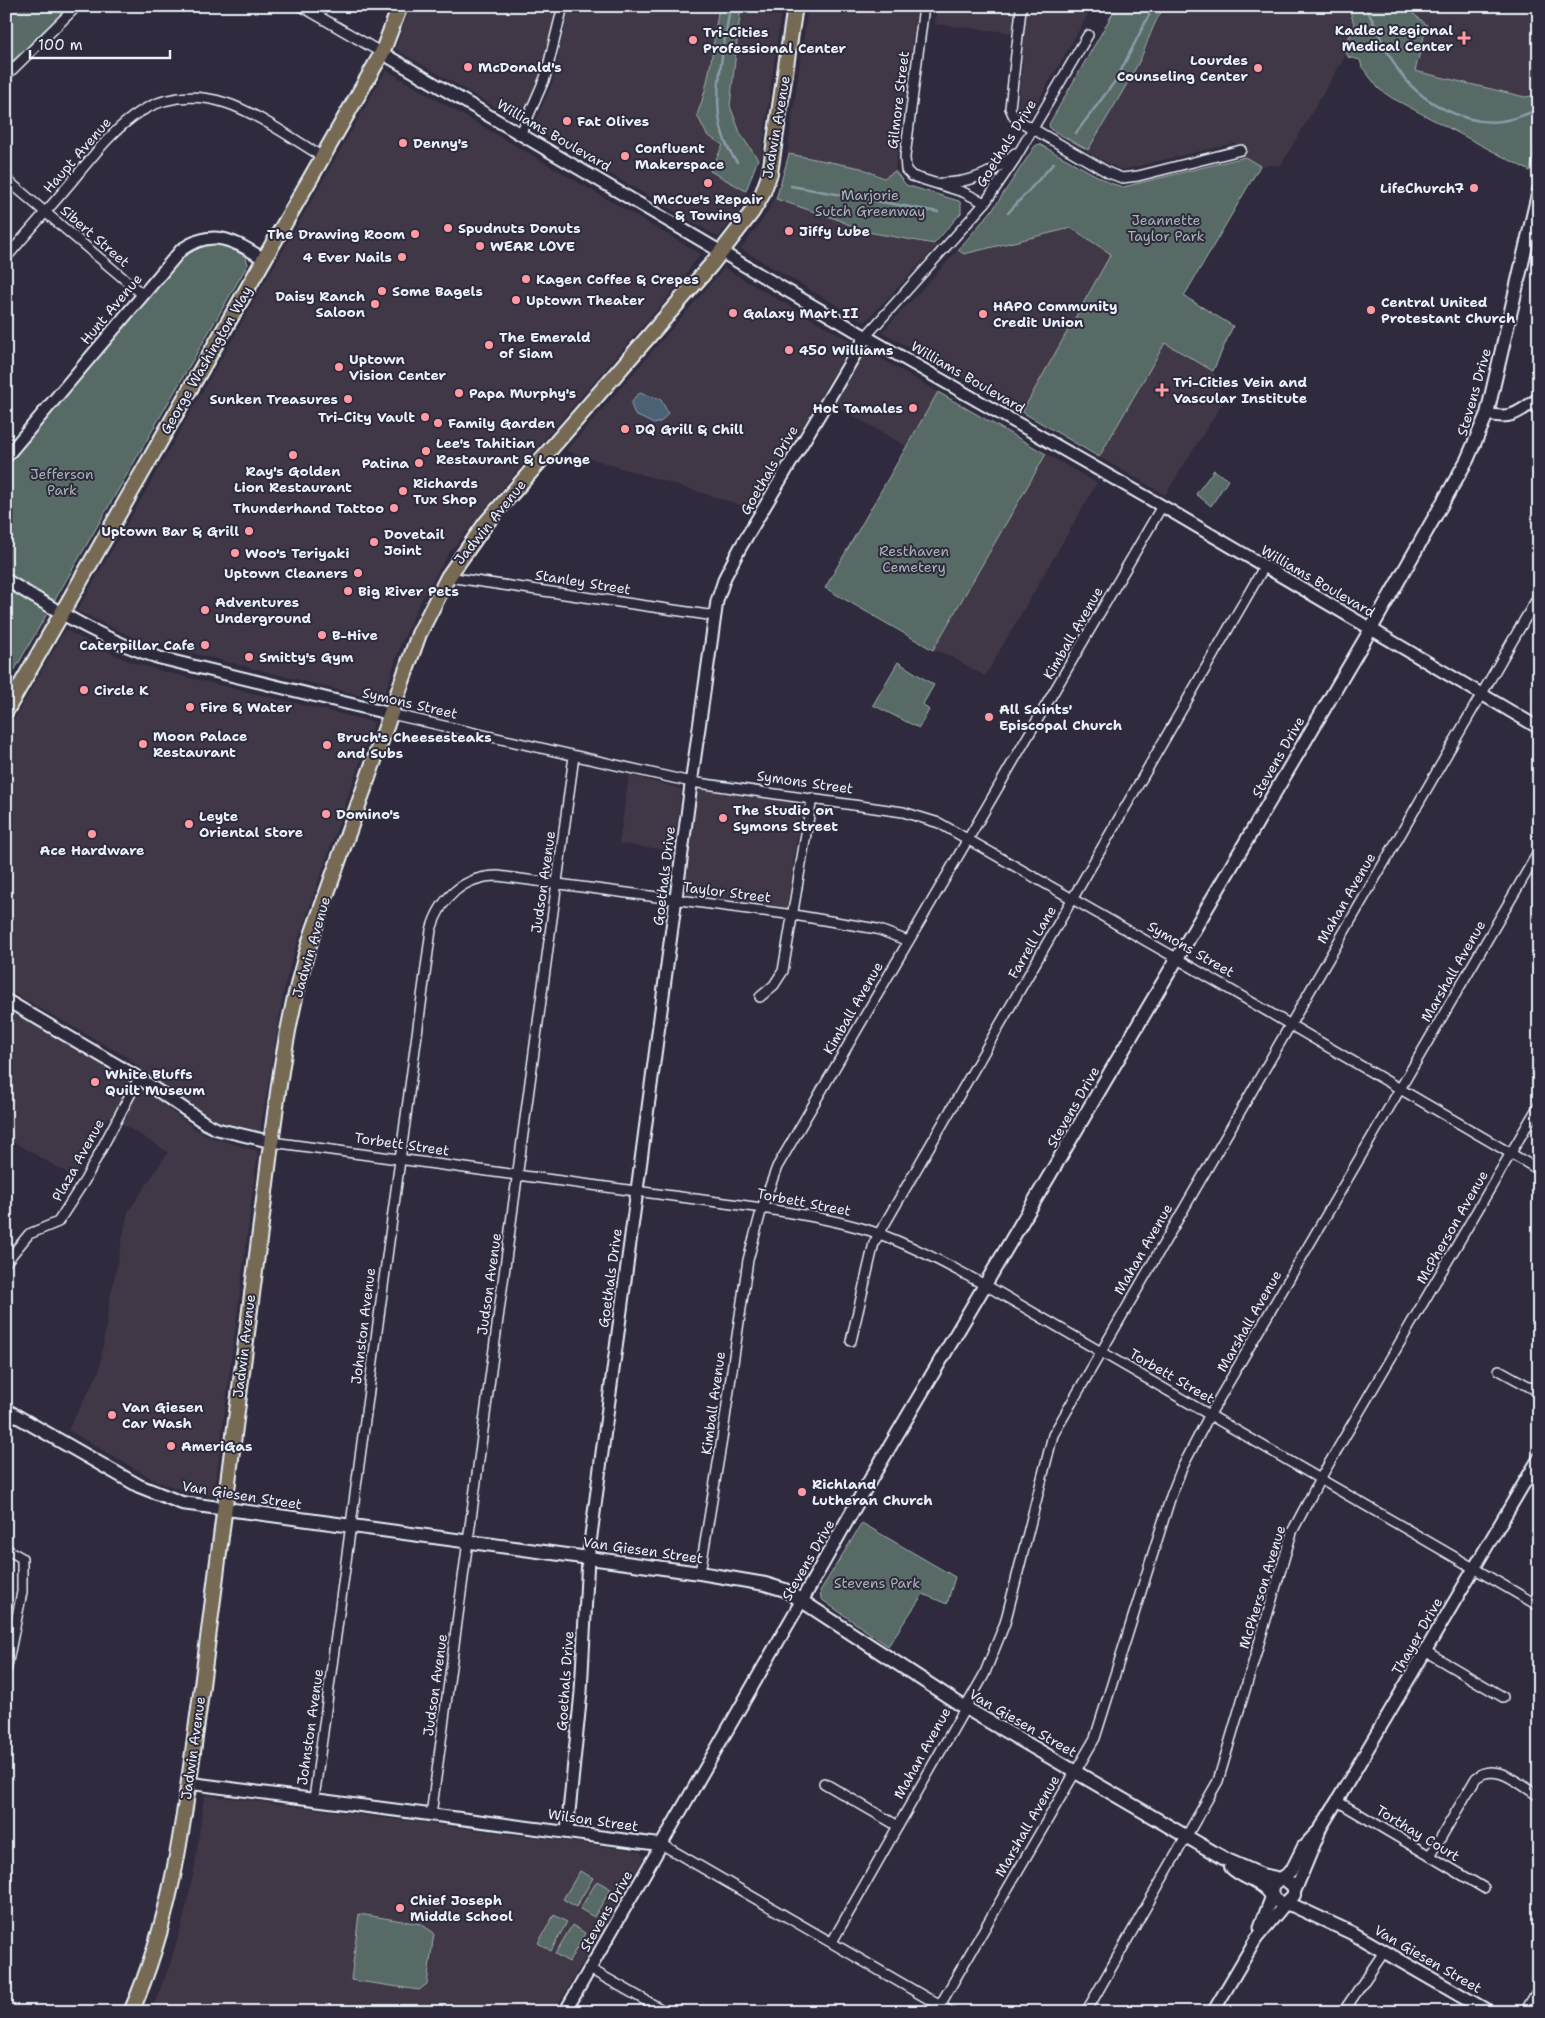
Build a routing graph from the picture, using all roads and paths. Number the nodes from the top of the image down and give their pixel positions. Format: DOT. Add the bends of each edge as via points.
graph roads {
  1 [pos="77,6"];
  2 [pos="301,6"];
  3 [pos="400,6"];
  4 [pos="563,6"];
  5 [pos="795,6"];
  6 [pos="924,6"];
  7 [pos="1021,9"];
  8 [pos="1088,35"];
  9 [pos="382,53"];
  10 [pos="6,76"];
  11 [pos="1033,129"];
  12 [pos="521,133"];
  13 [pos="1026,142"];
  14 [pos="1241,150"];
  15 [pos="323,157"];
  16 [pos="6,179"];
  17 [pos="931,182"];
  18 [pos="1539,190"];
  19 [pos="985,203"];
  20 [pos="46,212"];
  21 [pos="722,251"];
  22 [pos="6,258"];
  23 [pos="264,259"];
  24 [pos="142,294"];
  25 [pos="866,336"];
  26 [pos="1539,398"];
  27 [pos="1486,414"];
  28 [pos="6,457"];
  29 [pos="1162,506"];
  30 [pos="1264,567"];
  31 [pos="448,577"];
  32 [pos="6,580"];
  33 [pos="1539,595"];
  34 [pos="62,614"];
  35 [pos="715,616"];
  36 [pos="1371,629"];
  37 [pos="1480,694"];
  38 [pos="6,711"];
  39 [pos="391,714"];
  40 [pos="1539,728"];
  41 [pos="574,756"];
  42 [pos="691,782"];
  43 [pos="812,798"];
  44 [pos="968,839"];
  45 [pos="1539,851"];
  46 [pos="479,878"];
  47 [pos="557,885"];
  48 [pos="676,899"];
  49 [pos="1072,899"];
  50 [pos="794,914"];
  51 [pos="908,941"];
  52 [pos="1177,958"];
  53 [pos="760,997"];
  54 [pos="6,1000"];
  55 [pos="1289,1024"];
  56 [pos="138,1078"];
  57 [pos="1400,1089"];
  58 [pos="1539,1105"];
  59 [pos="272,1142"];
  60 [pos="1511,1153"];
  61 [pos="399,1158"];
  62 [pos="1539,1170"];
  63 [pos="518,1176"];
  64 [pos="636,1192"];
  65 [pos="762,1208"];
  66 [pos="879,1234"];
  67 [pos="6,1262"];
  68 [pos="986,1285"];
  69 [pos="851,1341"];
  70 [pos="1100,1352"];
  71 [pos="1499,1370"];
  72 [pos="1539,1392"];
  73 [pos="6,1410"];
  74 [pos="1209,1416"];
  75 [pos="1539,1458"];
  76 [pos="1320,1479"];
  77 [pos="225,1510"];
  78 [pos="351,1526"];
  79 [pos="468,1543"];
  80 [pos="6,1549"];
  81 [pos="588,1558"];
  82 [pos="1474,1568"];
  83 [pos="700,1573"];
  84 [pos="802,1600"];
  85 [pos="1539,1606"];
  86 [pos="1425,1651"];
  87 [pos="6,1671"];
  88 [pos="1503,1697"];
  89 [pos="964,1707"];
  90 [pos="1075,1771"];
  91 [pos="188,1782"];
  92 [pos="824,1783"];
  93 [pos="1539,1796"];
  94 [pos="314,1799"];
  95 [pos="1337,1801"];
  96 [pos="431,1815"];
  97 [pos="898,1826"];
  98 [pos="1320,1829"];
  99 [pos="567,1832"];
  100 [pos="1188,1836"];
  101 [pos="663,1845"];
  102 [pos="1430,1856"];
  103 [pos="1225,1859"];
  104 [pos="1280,1880"];
  105 [pos="1484,1888"];
  106 [pos="1295,1891"];
  107 [pos="1272,1896"];
  108 [pos="1286,1903"];
  109 [pos="1352,1932"];
  110 [pos="1256,1939"];
  111 [pos="832,1942"];
  112 [pos="1384,1952"];
  113 [pos="590,1969"];
  114 [pos="1539,1988"];
  115 [pos="937,2009"];
  116 [pos="131,2012"];
  117 [pos="565,2012"];
  118 [pos="666,2012"];
  119 [pos="951,2012"];
  120 [pos="1086,2012"];
  121 [pos="1213,2012"];
  122 [pos="1343,2012"];
  123 [pos="1490,2012"];
  124 [pos="1525,2012"];
  1 -- 10 [label="street"];
  2 -- 9 [label="street"];
  3 -- 9 [label="main road, George Washington Way"];
  4 -- 12 [label="street" via="545,78"];
  5 -- 21 [label="main road, Jadwin Avenue" via="770,173 755,207"];
  6 -- 17 [label="street, Gilmore Street" via="904,162 910,175"];
  7 -- 11 [label="street" via="1010,108 1018,120"];
  8 -- 11 [label="street, Goethals Drive"];
  9 -- 12 [label="street, Williams Boulevard"];
  9 -- 15 [label="main road, George Washington Way"];
  11 -- 13 [label="street, Goethals Drive"];
  11 -- 14 [label="street" via="1122,178"];
  12 -- 21 [label="street, Williams Boulevard"];
  13 -- 17 [label="street" via="1008,160 985,174 958,182"];
  13 -- 19 [label="street, Goethals Drive"];
  15 -- 20 [label="street, Haupt Avenue" via="228,104 195,98 164,102 136,113 113,131"];
  15 -- 23 [label="main road, George Washington Way"];
  16 -- 20 [label="street, Sibert Street"];
  17 -- 19 [label="street, Gilmore Street"];
  18 -- 27 [label="main road, Stevens Drive"];
  19 -- 25 [label="street, Goethals Drive"];
  20 -- 22 [label="street, Haupt Avenue"];
  20 -- 24 [label="street, Sibert Street"];
  21 -- 25 [label="street, Williams Boulevard"];
  21 -- 31 [label="main road, Jadwin Avenue" via="486,523"];
  23 -- 24 [label="street, Hunt Avenue" via="228,239 198,240 181,250"];
  23 -- 34 [label="main road, George Washington Way"];
  24 -- 28 [label="street, Hunt Avenue"];
  25 -- 29 [label="street, Williams Boulevard"];
  25 -- 35 [label="street, Goethals Drive" via="735,557 721,587"];
  26 -- 27 [label="street" via="1512,416"];
  27 -- 36 [label="main road, Stevens Drive" via="1468,460"];
  29 -- 30 [label="street, Williams Boulevard"];
  29 -- 44 [label="street, Kimball Avenue"];
  30 -- 36 [label="street, Williams Boulevard"];
  30 -- 49 [label="street, Farrell Lane"];
  31 -- 35 [label="street, Stanley Street"];
  31 -- 39 [label="main road, Jadwin Avenue" via="419,634"];
  32 -- 34 [label="street, Symons Street"];
  33 -- 37 [label="street, Mahan Avenue"];
  34 -- 38 [label="main road, George Washington Way"];
  34 -- 39 [label="street, Symons Street" via="110,640 160,658"];
  35 -- 42 [label="street, Goethals Drive"];
  36 -- 37 [label="street, Williams Boulevard"];
  36 -- 52 [label="main road, Stevens Drive"];
  37 -- 40 [label="street, Williams Boulevard"];
  37 -- 55 [label="street, Mahan Avenue"];
  39 -- 41 [label="street, Symons Street"];
  39 -- 59 [label="main road, Jadwin Avenue" via="304,960"];
  41 -- 42 [label="street, Symons Street"];
  41 -- 47 [label="street, Judson Avenue"];
  42 -- 43 [label="street, Symons Street"];
  42 -- 48 [label="street, Goethals Drive"];
  43 -- 44 [label="street, Symons Street" via="903,812"];
  43 -- 50 [label="street"];
  44 -- 49 [label="street, Symons Street"];
  44 -- 51 [label="street, Kimball Avenue"];
  45 -- 57 [label="street, Marshall Avenue"];
  46 -- 47 [label="street, Taylor Street" via="498,876"];
  46 -- 61 [label="street, Johnston Avenue" via="451,893 434,921"];
  47 -- 48 [label="street, Taylor Street"];
  47 -- 63 [label="street, Judson Avenue"];
  48 -- 50 [label="street, Taylor Street"];
  48 -- 64 [label="street, Goethals Drive"];
  49 -- 52 [label="street, Symons Street"];
  49 -- 66 [label="street, Farrell Lane"];
  50 -- 51 [label="street, Taylor Street" via="877,929"];
  50 -- 53 [label="street" via="784,971"];
  51 -- 65 [label="street, Kimball Avenue" via="777,1167"];
  52 -- 55 [label="street, Symons Street"];
  52 -- 68 [label="main road, Stevens Drive"];
  54 -- 56 [label="street, Torbett Street"];
  55 -- 57 [label="street, Symons Street"];
  55 -- 70 [label="street, Mahan Avenue"];
  56 -- 59 [label="street, Torbett Street" via="217,1129"];
  56 -- 67 [label="street, Plaza Avenue" via="85,1180 58,1222 29,1234"];
  57 -- 60 [label="street, Symons Street"];
  57 -- 74 [label="street, Marshall Avenue"];
  58 -- 60 [label="street, McPherson Avenue"];
  59 -- 61 [label="street, Torbett Street"];
  59 -- 77 [label="main road, Jadwin Avenue"];
  60 -- 62 [label="street, Symons Street"];
  60 -- 76 [label="street, McPherson Avenue"];
  61 -- 63 [label="street, Torbett Street"];
  61 -- 78 [label="street, Johnston Avenue"];
  63 -- 64 [label="street, Torbett Street"];
  63 -- 79 [label="street, Judson Avenue"];
  64 -- 65 [label="street, Torbett Street"];
  64 -- 81 [label="street, Goethals Drive"];
  65 -- 66 [label="street, Torbett Street" via="824,1219"];
  65 -- 83 [label="street, Kimball Avenue" via="748,1260"];
  66 -- 68 [label="street, Torbett Street" via="948,1264"];
  66 -- 69 [label="street, Farrell Lane" via="874,1243"];
  68 -- 70 [label="street, Torbett Street"];
  68 -- 84 [label="main road, Stevens Drive"];
  70 -- 74 [label="street, Torbett Street"];
  70 -- 89 [label="street, Mahan Avenue" via="1053,1435 1005,1623 984,1675"];
  71 -- 72 [label="street"];
  73 -- 77 [label="main road, Van Giesen Street" via="150,1492 182,1503"];
  74 -- 76 [label="street, Torbett Street"];
  74 -- 90 [label="street, Marshall Avenue" via="1171,1496 1095,1738"];
  75 -- 82 [label="street, Thayer Drive"];
  76 -- 82 [label="street, Torbett Street"];
  76 -- 100 [label="street, McPherson Avenue" via="1292,1532 1218,1781"];
  77 -- 78 [label="main road, Van Giesen Street"];
  77 -- 91 [label="main road, Jadwin Avenue"];
  78 -- 79 [label="main road, Van Giesen Street"];
  78 -- 94 [label="street, Johnston Avenue"];
  79 -- 81 [label="main road, Van Giesen Street"];
  79 -- 96 [label="street, Judson Avenue"];
  80 -- 87 [label="street" via="22,1558 22,1592"];
  81 -- 83 [label="main road, Van Giesen Street"];
  81 -- 99 [label="street, Goethals Drive" via="581,1692"];
  82 -- 85 [label="street, Torbett Street"];
  82 -- 86 [label="street, Thayer Drive"];
  83 -- 84 [label="main road, Van Giesen Street" via="772,1585"];
  84 -- 89 [label="main road, Van Giesen Street"];
  84 -- 101 [label="street, Stevens Drive"];
  86 -- 88 [label="street"];
  86 -- 95 [label="street, Thayer Drive"];
  89 -- 90 [label="main road, Van Giesen Street"];
  89 -- 97 [label="street, Mahan Avenue"];
  90 -- 100 [label="main road, Van Giesen Street"];
  90 -- 115 [label="street, Marshall Avenue"];
  91 -- 94 [label="street, Wilson Street"];
  91 -- 116 [label="main road, Jadwin Avenue" via="169,1902 150,1965"];
  92 -- 97 [label="street"];
  93 -- 102 [label="street" via="1501,1774 1491,1770 1482,1772"];
  94 -- 96 [label="street, Wilson Street"];
  95 -- 98 [label="street, Thayer Drive"];
  95 -- 102 [label="street, Torthay Court"];
  96 -- 99 [label="street, Wilson Street"];
  97 -- 111 [label="street, Mahan Avenue"];
  98 -- 104 [label="street, Thayer Drive" via="1303,1847 1291,1872"];
  98 -- 106 [label="street, Thayer Drive"];
  99 -- 101 [label="street, Wilson Street"];
  100 -- 103 [label="main road, Van Giesen Street"];
  100 -- 120 [label="street, McPherson Avenue"];
  101 -- 111 [label="street, Wilson Street"];
  101 -- 113 [label="street, Stevens Drive"];
  102 -- 105 [label="street, Torthay Court"];
  103 -- 104 [label="main road, Van Giesen Street"];
  103 -- 107 [label="main road, Van Giesen Street" via="1236,1872 1257,1881"];
  104 -- 106 [label="main road" via="1290,1882"];
  104 -- 107 [label="main road" via="1272,1886"];
  106 -- 108 [label="main road"];
  106 -- 109 [label="main road, Van Giesen Street"];
  107 -- 108 [label="main road" via="1276,1901"];
  107 -- 110 [label="street"];
  108 -- 109 [label="main road, Van Giesen Street"];
  108 -- 110 [label="street"];
  109 -- 112 [label="main road, Van Giesen Street"];
  110 -- 121 [label="street"];
  111 -- 115 [label="street, Wilson Street"];
  112 -- 122 [label="street"];
  112 -- 123 [label="main road, Van Giesen Street"];
  113 -- 117 [label="street, Stevens Drive"];
  113 -- 118 [label="street"];
  114 -- 124 [label="street"];
  115 -- 119 [label="street, Wilson Street"];
}
